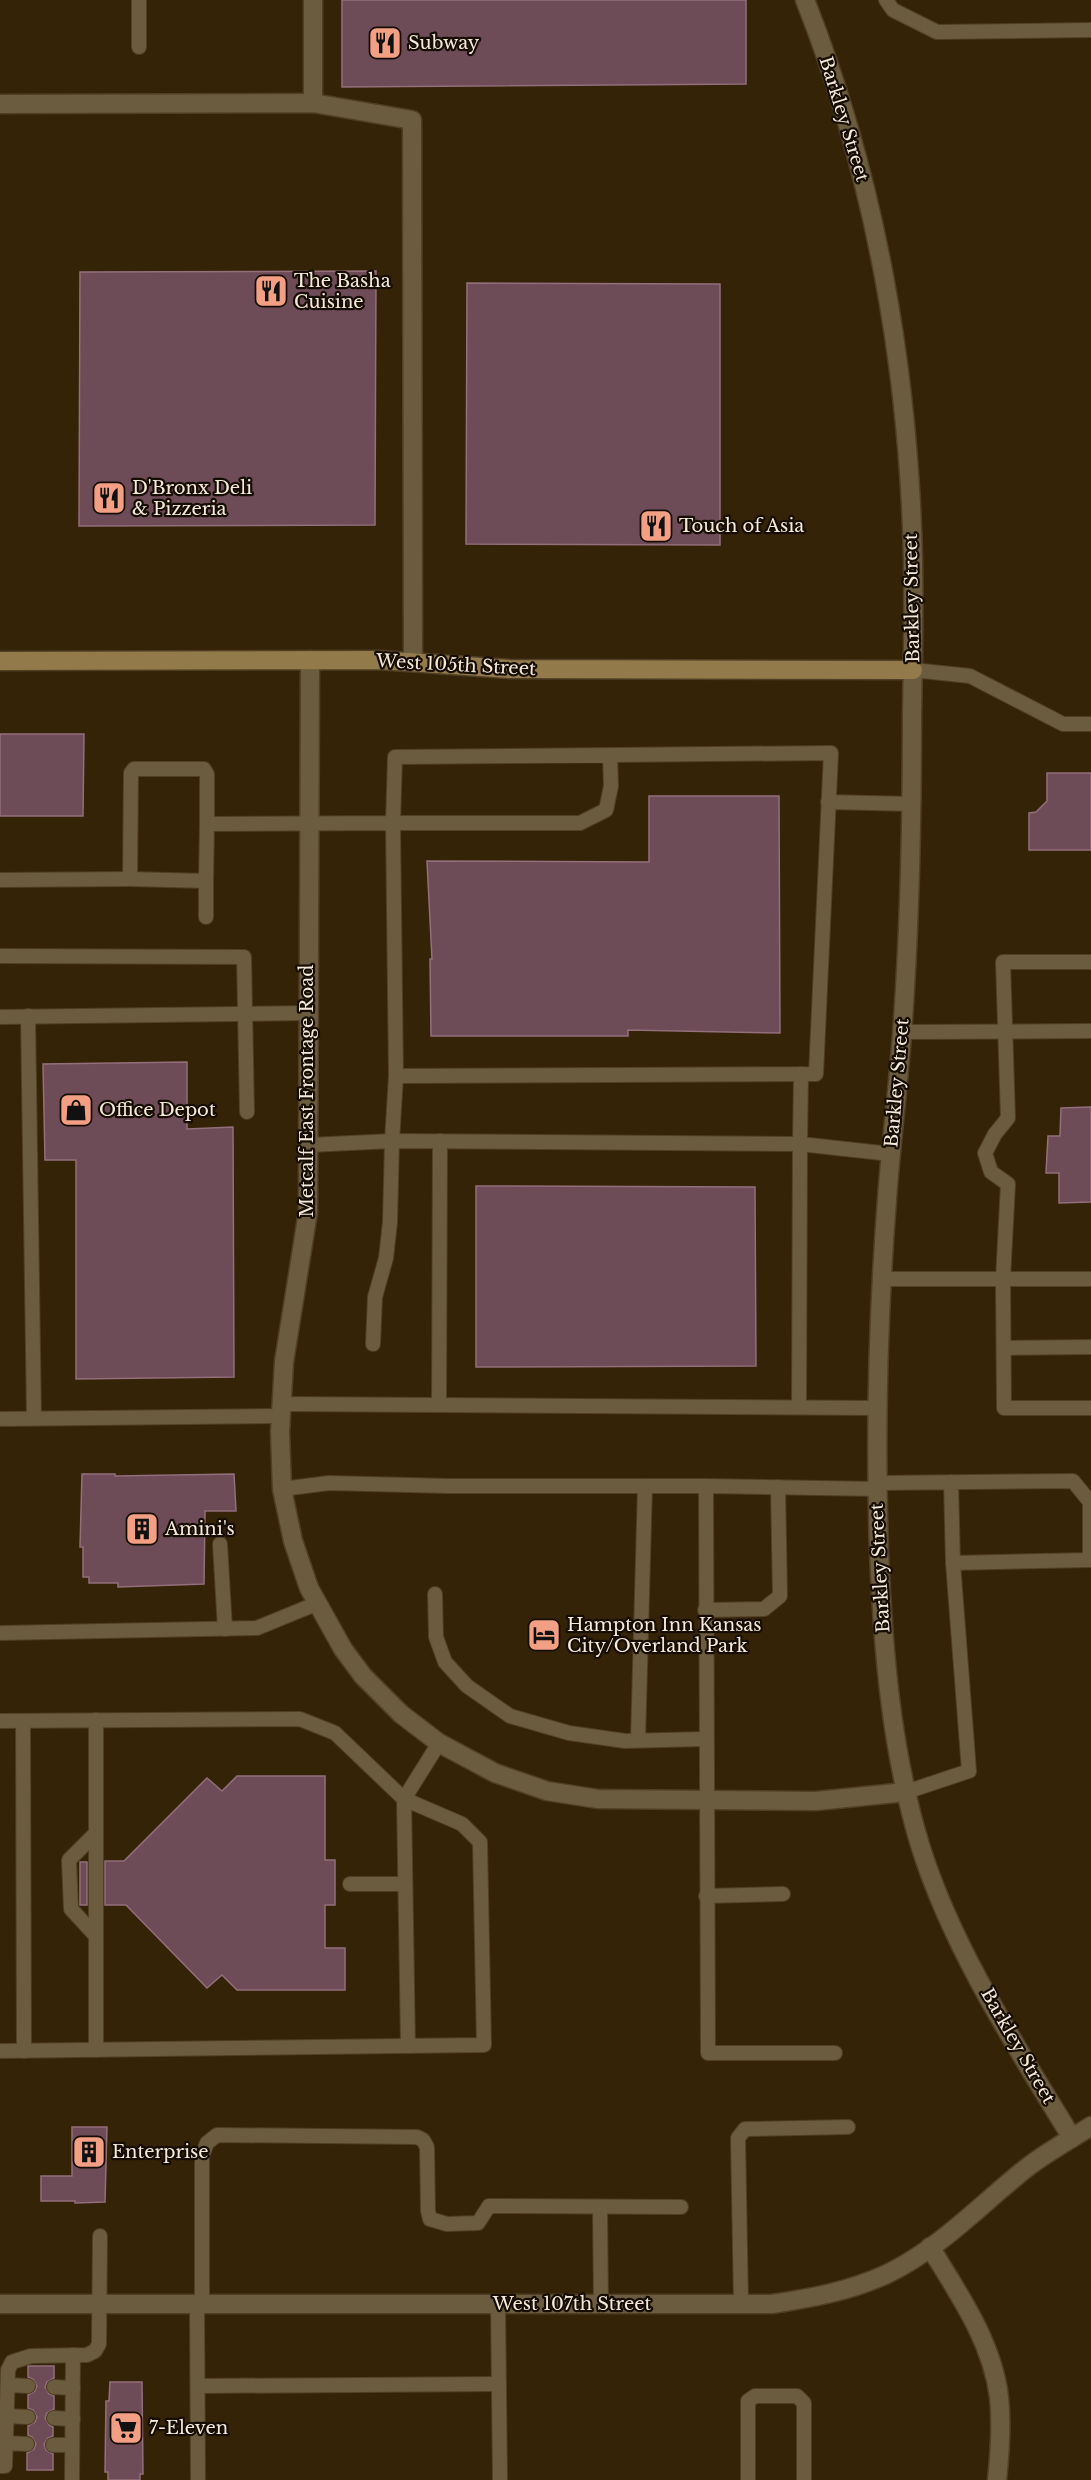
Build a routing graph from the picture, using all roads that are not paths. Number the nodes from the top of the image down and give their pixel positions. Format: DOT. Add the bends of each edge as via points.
graph roads {
  1 [pos="139,0"];
  2 [pos="313,0"];
  3 [pos="805,0"];
  4 [pos="886,0"];
  5 [pos="1091,30"];
  6 [pos="139,47"];
  7 [pos="313,103"];
  8 [pos="0,104"];
  9 [pos="310,660"];
  10 [pos="0,662"];
  11 [pos="413,662"];
  12 [pos="913,670"];
  13 [pos="1091,724"];
  14 [pos="610,754"];
  15 [pos="828,802"];
  16 [pos="912,804"];
  17 [pos="309,822"];
  18 [pos="393,823"];
  19 [pos="207,824"];
  20 [pos="130,879"];
  21 [pos="0,880"];
  22 [pos="206,880"];
  23 [pos="206,917"];
  24 [pos="0,956"];
  25 [pos="1091,962"];
  26 [pos="308,1013"];
  27 [pos="245,1014"];
  28 [pos="28,1016"];
  29 [pos="0,1017"];
  30 [pos="1091,1031"];
  31 [pos="902,1032"];
  32 [pos="1004,1032"];
  33 [pos="801,1074"];
  34 [pos="396,1076"];
  35 [pos="247,1112"];
  36 [pos="392,1141"];
  37 [pos="440,1141"];
  38 [pos="800,1144"];
  39 [pos="309,1145"];
  40 [pos="891,1154"];
  41 [pos="882,1279"];
  42 [pos="1003,1279"];
  43 [pos="1091,1279"];
  44 [pos="373,1344"];
  45 [pos="1091,1347"];
  46 [pos="1004,1348"];
  47 [pos="439,1405"];
  48 [pos="799,1407"];
  49 [pos="876,1408"];
  50 [pos="1091,1408"];
  51 [pos="281,1410"];
  52 [pos="34,1418"];
  53 [pos="0,1419"];
  54 [pos="951,1482"];
  55 [pos="645,1486"];
  56 [pos="706,1486"];
  57 [pos="877,1486"];
  58 [pos="778,1487"];
  59 [pos="282,1489"];
  60 [pos="220,1544"];
  61 [pos="953,1563"];
  62 [pos="435,1594"];
  63 [pos="318,1603"];
  64 [pos="705,1610"];
  65 [pos="225,1629"];
  66 [pos="0,1633"];
  67 [pos="96,1720"];
  68 [pos="0,1721"];
  69 [pos="23,1721"];
  70 [pos="705,1739"];
  71 [pos="638,1740"];
  72 [pos="440,1743"];
  73 [pos="906,1792"];
  74 [pos="404,1799"];
  75 [pos="705,1802"];
  76 [pos="96,1833"];
  77 [pos="350,1884"];
  78 [pos="405,1884"];
  79 [pos="783,1894"];
  80 [pos="706,1896"];
  81 [pos="96,1936"];
  82 [pos="408,2046"];
  83 [pos="96,2050"];
  84 [pos="0,2051"];
  85 [pos="24,2051"];
  86 [pos="834,2053"];
  87 [pos="1091,2126"];
  88 [pos="848,2127"];
  89 [pos="1072,2138"];
  90 [pos="600,2207"];
  91 [pos="681,2207"];
  92 [pos="99,2236"];
  93 [pos="930,2247"];
  94 [pos="0,2304"];
  95 [pos="99,2304"];
  96 [pos="199,2304"];
  97 [pos="498,2304"];
  98 [pos="601,2304"];
  99 [pos="741,2304"];
  100 [pos="73,2355"];
  101 [pos="499,2384"];
  102 [pos="8,2385"];
  103 [pos="28,2386"];
  104 [pos="199,2386"];
  105 [pos="54,2387"];
  106 [pos="73,2388"];
  107 [pos="6,2416"];
  108 [pos="28,2417"];
  109 [pos="54,2418"];
  110 [pos="73,2419"];
  111 [pos="5,2443"];
  112 [pos="27,2444"];
  113 [pos="53,2445"];
  114 [pos="72,2445"];
  115 [pos="2,2466"];
  116 [pos="10,2480"];
  117 [pos="72,2480"];
  118 [pos="198,2480"];
  119 [pos="500,2480"];
  120 [pos="748,2480"];
  121 [pos="804,2480"];
  122 [pos="997,2480"];
  1 -- 6 [label="lane"];
  2 -- 7 [label="street"];
  3 -- 12 [label="street, Barkley Street" via="863,182 900,376 912,547"];
  4 -- 5 [label="lane" via="893,10 937,32"];
  7 -- 8 [label="street"];
  7 -- 11 [label="street" via="412,120"];
  9 -- 10 [label="street, West 105th Street"];
  9 -- 11 [label="street, West 105th Street"];
  9 -- 17 [label="street, Metcalf East Frontage Road"];
  11 -- 12 [label="street, West 105th Street" via="510,669"];
  12 -- 13 [label="lane" via="970,676 1063,724"];
  12 -- 16 [label="street, Barkley Street"];
  14 -- 15 [label="lane" via="831,753"];
  14 -- 18 [label="lane" via="611,786 606,810 580,823"];
  14 -- 18 [label="lane" via="395,756"];
  15 -- 16 [label="lane"];
  15 -- 33 [label="lane" via="816,1074"];
  16 -- 31 [label="street, Barkley Street"];
  17 -- 18 [label="lane"];
  17 -- 19 [label="lane"];
  17 -- 26 [label="street, Metcalf East Frontage Road"];
  18 -- 34 [label="lane"];
  19 -- 20 [label="lane" via="204,769 134,769"];
  19 -- 22 [label="lane"];
  20 -- 21 [label="lane"];
  20 -- 22 [label="lane"];
  22 -- 23 [label="lane"];
  24 -- 27 [label="lane" via="244,957"];
  25 -- 32 [label="lane" via="1003,962"];
  26 -- 27 [label="lane"];
  26 -- 39 [label="street, Metcalf East Frontage Road"];
  27 -- 28 [label="lane"];
  27 -- 35 [label="lane"];
  28 -- 29 [label="lane"];
  28 -- 52 [label="lane"];
  30 -- 32 [label="lane"];
  31 -- 32 [label="lane"];
  31 -- 40 [label="street, Barkley Street"];
  32 -- 42 [label="lane" via="1008,1118 985,1153 991,1172 1008,1184"];
  33 -- 34 [label="lane"];
  33 -- 38 [label="lane"];
  34 -- 36 [label="lane"];
  36 -- 37 [label="lane"];
  36 -- 39 [label="lane"];
  36 -- 44 [label="lane" via="390,1222 386,1258 375,1297"];
  37 -- 38 [label="lane"];
  37 -- 47 [label="lane"];
  38 -- 40 [label="lane"];
  38 -- 48 [label="lane"];
  39 -- 51 [label="street, Metcalf East Frontage Road" via="308,1212 284,1362"];
  40 -- 41 [label="street, Barkley Street"];
  41 -- 42 [label="lane"];
  41 -- 49 [label="street, Barkley Street"];
  42 -- 43 [label="lane"];
  42 -- 46 [label="lane"];
  45 -- 46 [label="lane"];
  46 -- 50 [label="lane" via="1004,1408"];
  47 -- 48 [label="lane"];
  47 -- 51 [label="lane"];
  48 -- 49 [label="lane"];
  49 -- 57 [label="street, Barkley Street"];
  51 -- 52 [label="lane"];
  51 -- 59 [label="street, Metcalf East Frontage Road"];
  52 -- 53 [label="lane"];
  54 -- 57 [label="lane"];
  54 -- 61 [label="lane"];
  54 -- 61 [label="lane" via="1073,1481 1090,1502 1090,1560"];
  55 -- 56 [label="lane"];
  55 -- 59 [label="lane" via="329,1483"];
  55 -- 71 [label="lane"];
  56 -- 58 [label="lane"];
  56 -- 64 [label="lane"];
  57 -- 58 [label="lane"];
  57 -- 73 [label="street, Barkley Street" via="882,1625 890,1708"];
  58 -- 64 [label="lane" via="780,1596 764,1608"];
  59 -- 63 [label="street, Metcalf East Frontage Road" via="293,1541"];
  60 -- 65 [label="lane"];
  61 -- 73 [label="lane" via="969,1771"];
  62 -- 71 [label="lane" via="436,1637 445,1662 467,1686 510,1716 569,1733"];
  63 -- 65 [label="lane" via="257,1628"];
  63 -- 72 [label="street, Metcalf East Frontage Road" via="363,1676 401,1714"];
  64 -- 70 [label="lane"];
  65 -- 66 [label="lane"];
  67 -- 69 [label="lane"];
  67 -- 74 [label="lane" via="300,1719 335,1733"];
  67 -- 76 [label="lane"];
  68 -- 69 [label="lane"];
  69 -- 85 [label="lane"];
  70 -- 71 [label="lane"];
  70 -- 75 [label="lane"];
  72 -- 74 [label="lane"];
  72 -- 75 [label="street, Metcalf East Frontage Road" via="495,1773 547,1791 598,1799"];
  73 -- 75 [label="street, Metcalf East Frontage Road" via="816,1801"];
  73 -- 89 [label="street, Barkley Street" via="922,1850 960,1944"];
  74 -- 78 [label="lane"];
  74 -- 82 [label="lane" via="462,1824 480,1842 484,2045"];
  75 -- 80 [label="lane"];
  76 -- 81 [label="lane"];
  76 -- 81 [label="lane" via="69,1860 71,1909"];
  77 -- 78 [label="lane"];
  78 -- 82 [label="lane"];
  79 -- 80 [label="lane"];
  80 -- 86 [label="lane" via="708,2053"];
  81 -- 83 [label="lane"];
  82 -- 83 [label="lane"];
  83 -- 85 [label="lane"];
  84 -- 85 [label="lane"];
  87 -- 89 [label="street, West 107th Street"];
  88 -- 99 [label="lane" via="745,2128 738,2138"];
  89 -- 93 [label="street, West 107th Street" via="1030,2165"];
  90 -- 91 [label="lane"];
  90 -- 96 [label="lane" via="489,2206 478,2223 436,2222 430,2219 428,2211 427,2147 417,2137 217,2135 207,2143 202,2156"];
  90 -- 98 [label="lane"];
  92 -- 95 [label="lane"];
  93 -- 99 [label="street, West 107th Street" via="888,2273 837,2292 772,2304"];
  93 -- 122 [label="street" via="978,2327 991,2363 999,2395 1001,2432"];
  94 -- 95 [label="street, West 107th Street"];
  95 -- 96 [label="street, West 107th Street"];
  95 -- 100 [label="lane" via="99,2344 87,2355"];
  96 -- 97 [label="street, West 107th Street"];
  96 -- 104 [label="lane"];
  97 -- 98 [label="street, West 107th Street"];
  97 -- 101 [label="lane"];
  98 -- 99 [label="street, West 107th Street"];
  100 -- 102 [label="lane" via="21,2357 8,2370"];
  100 -- 106 [label="lane"];
  101 -- 104 [label="lane"];
  101 -- 119 [label="lane"];
  102 -- 103 [label="lane"];
  102 -- 107 [label="lane"];
  104 -- 118 [label="lane"];
  105 -- 106 [label="lane"];
  106 -- 110 [label="lane"];
  107 -- 108 [label="lane"];
  107 -- 111 [label="lane"];
  109 -- 110 [label="lane"];
  110 -- 114 [label="lane"];
  111 -- 112 [label="lane"];
  111 -- 115 [label="lane"];
  113 -- 114 [label="lane"];
  114 -- 117 [label="lane"];
  115 -- 116 [label="lane"];
  120 -- 121 [label="lane" via="748,2401 754,2396 797,2396 804,2403"];
}
